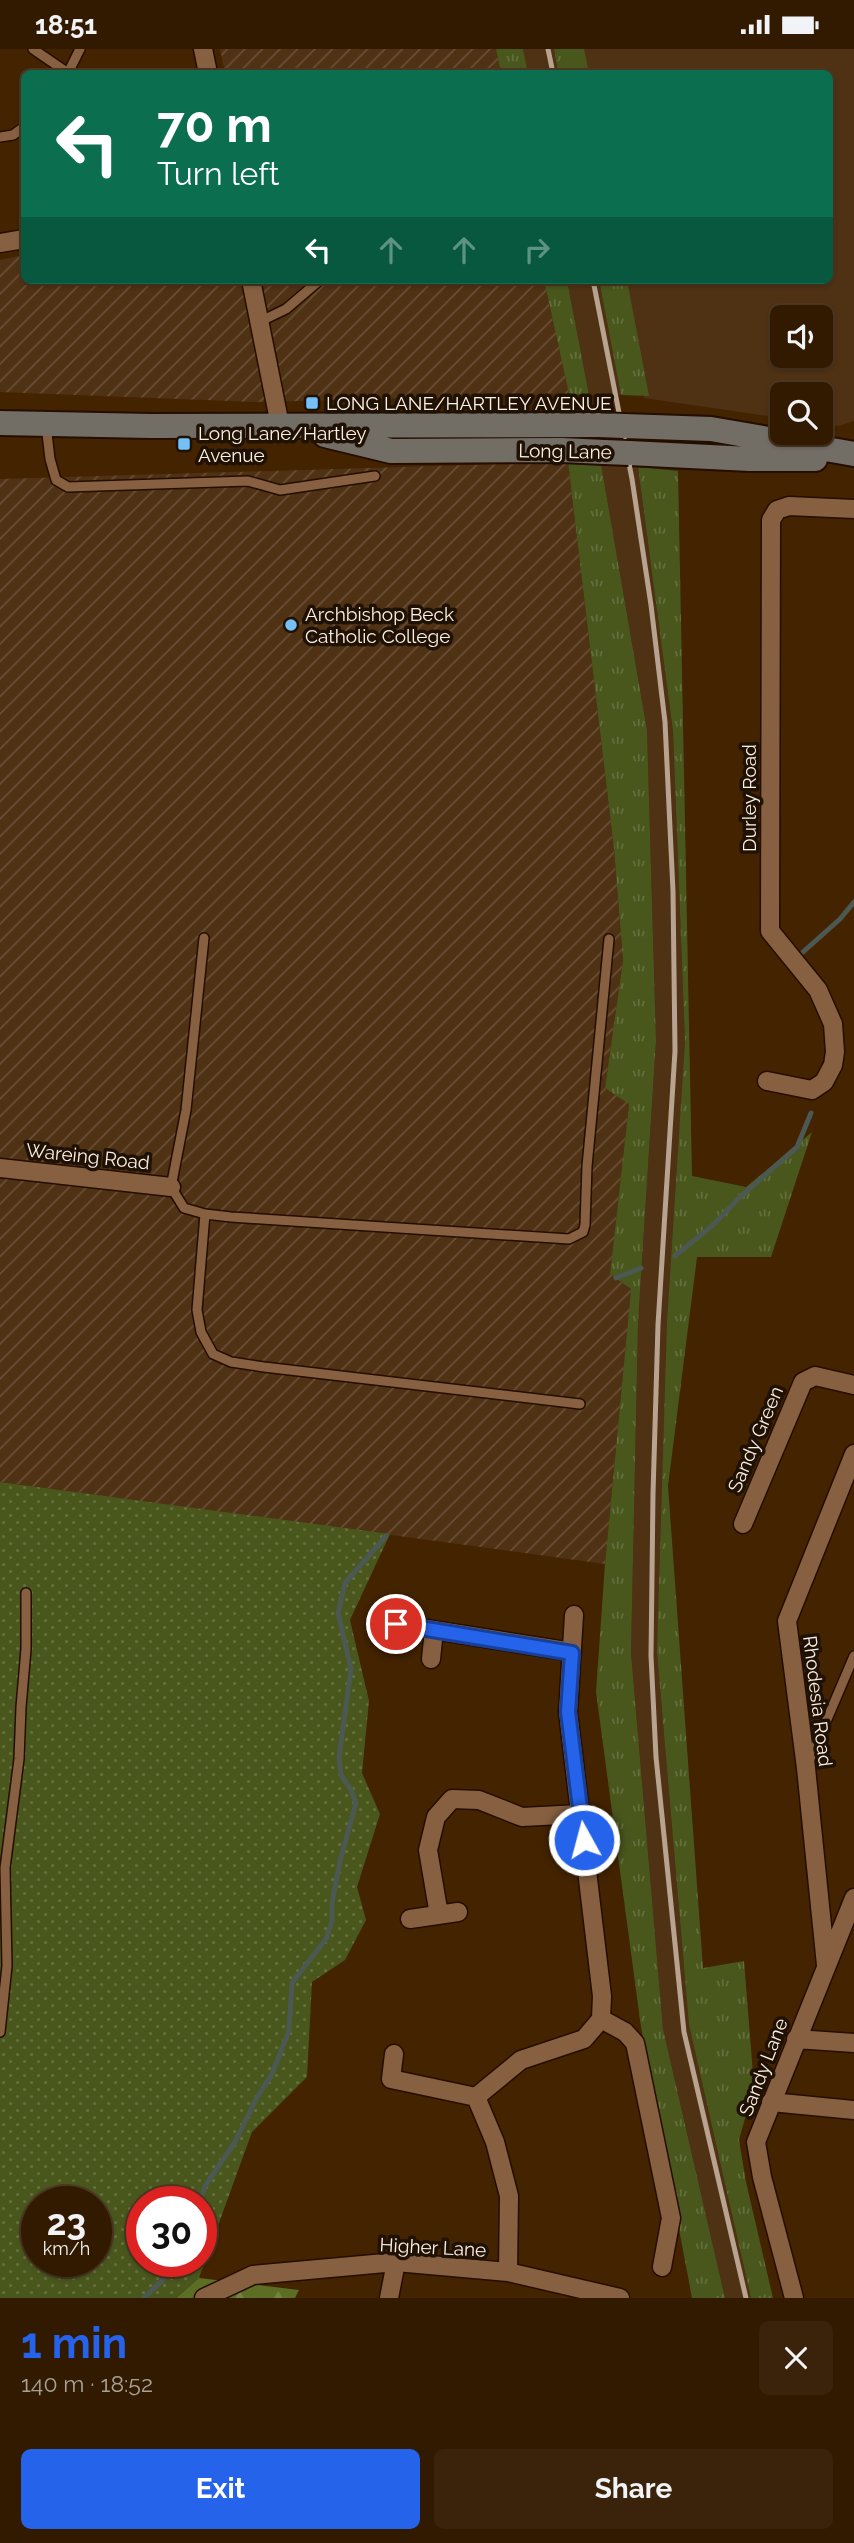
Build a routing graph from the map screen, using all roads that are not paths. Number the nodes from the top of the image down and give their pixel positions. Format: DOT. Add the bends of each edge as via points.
graph roads {
  1 [pos="33,49"];
  2 [pos="80,49"];
  3 [pos="203,49"];
  4 [pos="64,70"];
  5 [pos="70,70"];
  6 [pos="207,70"];
  7 [pos="21,129"];
  8 [pos="0,137"];
  9 [pos="21,240"];
  10 [pos="0,243"];
  11 [pos="252,284"];
  12 [pos="315,284"];
  13 [pos="259,322"];
  14 [pos="0,423"];
  15 [pos="46,423"];
  16 [pos="280,425"];
  17 [pos="854,456"];
  18 [pos="375,476"];
  19 [pos="854,509"];
  20 [pos="204,938"];
  21 [pos="609,939"];
  22 [pos="767,1081"];
  23 [pos="0,1168"];
  24 [pos="171,1187"];
  25 [pos="205,1214"];
  26 [pos="854,1385"];
  27 [pos="580,1404"];
  28 [pos="854,1454"];
  29 [pos="743,1524"];
  30 [pos="26,1593"];
  31 [pos="574,1615"];
  32 [pos="396,1624"];
  33 [pos="434,1630"];
  34 [pos="572,1653"];
  35 [pos="854,1656"];
  36 [pos="430,1660"];
  37 [pos="806,1768"];
  38 [pos="580,1814"];
  39 [pos="854,1898"];
  40 [pos="458,1912"];
  41 [pos="439,1915"];
  42 [pos="410,1919"];
  43 [pos="850,1920"];
  44 [pos="827,1965"];
  45 [pos="601,2019"];
  46 [pos="0,2032"];
  47 [pos="796,2039"];
  48 [pos="854,2043"];
  49 [pos="394,2054"];
  50 [pos="476,2097"];
  51 [pos="771,2102"];
  52 [pos="854,2110"];
  53 [pos="396,2262"];
  54 [pos="662,2267"];
  55 [pos="508,2272"];
  56 [pos="582,2293"];
  57 [pos="204,2298"];
  58 [pos="390,2298"];
  59 [pos="620,2298"];
  60 [pos="794,2298"];
  1 -- 4 [label="lane"];
  2 -- 5 [label="lane"];
  3 -- 6 [label="street"];
  7 -- 8 [label="lane"];
  9 -- 10 [label="street"];
  11 -- 13 [label="street"];
  12 -- 13 [label="lane" via="286,309"];
  13 -- 16 [label="street"];
  14 -- 15 [label="main road, Long Lane"];
  15 -- 16 [label="main road, Long Lane"];
  15 -- 18 [label="lane" via="56,480 68,487 248,481 280,490"];
  16 -- 17 [label="main road, Long Lane, bridge" via="710,429"];
  16 -- 17 [label="main road, Long Lane, bridge" via="391,451 562,450 750,459"];
  19 -- 22 [label="street, Durley Road" via="789,506 777,510 771,520 770,931 824,1001 833,1024 835,1052 830,1074 812,1090"];
  20 -- 24 [label="lane" via="186,1110"];
  21 -- 25 [label="lane" via="583,1232 569,1239"];
  23 -- 24 [label="street, Wareing Road"];
  24 -- 25 [label="lane" via="184,1208"];
  25 -- 27 [label="lane" via="197,1310 201,1332 213,1354 264,1367"];
  26 -- 29 [label="street, Sandy Green" via="815,1376 803,1382"];
  28 -- 37 [label="street, Rhodesia Road" via="787,1621"];
  30 -- 46 [label="lane" via="19,1759 5,1868 7,1966"];
  31 -- 34 [label="street"];
  32 -- 33 [label="street"];
  33 -- 34 [label="street"];
  33 -- 36 [label="street"];
  34 -- 38 [label="street" via="568,1712"];
  35 -- 37 [label="lane"];
  37 -- 44 [label="street, Rhodesia Road"];
  38 -- 41 [label="street" via="522,1817 480,1800 453,1799 436,1817 428,1850"];
  38 -- 45 [label="street"];
  39 -- 43 [label="street, Sandy Lane"];
  40 -- 41 [label="street"];
  41 -- 42 [label="street"];
  43 -- 44 [label="street, Sandy Lane"];
  44 -- 47 [label="street, Sandy Lane"];
  45 -- 50 [label="street" via="584,2039 521,2060"];
  45 -- 54 [label="street" via="635,2043 671,2218"];
  47 -- 48 [label="street"];
  47 -- 51 [label="street, Sandy Lane"];
  49 -- 50 [label="street" via="391,2079"];
  50 -- 55 [label="street" via="495,2142 509,2196"];
  51 -- 52 [label="street"];
  51 -- 60 [label="street, Sandy Lane" via="756,2142"];
  53 -- 55 [label="street, Higher Lane"];
  53 -- 57 [label="street, Higher Lane" via="253,2275"];
  53 -- 58 [label="street"];
  55 -- 56 [label="street, Higher Lane"];
  56 -- 59 [label="street, Higher Lane"];
}
